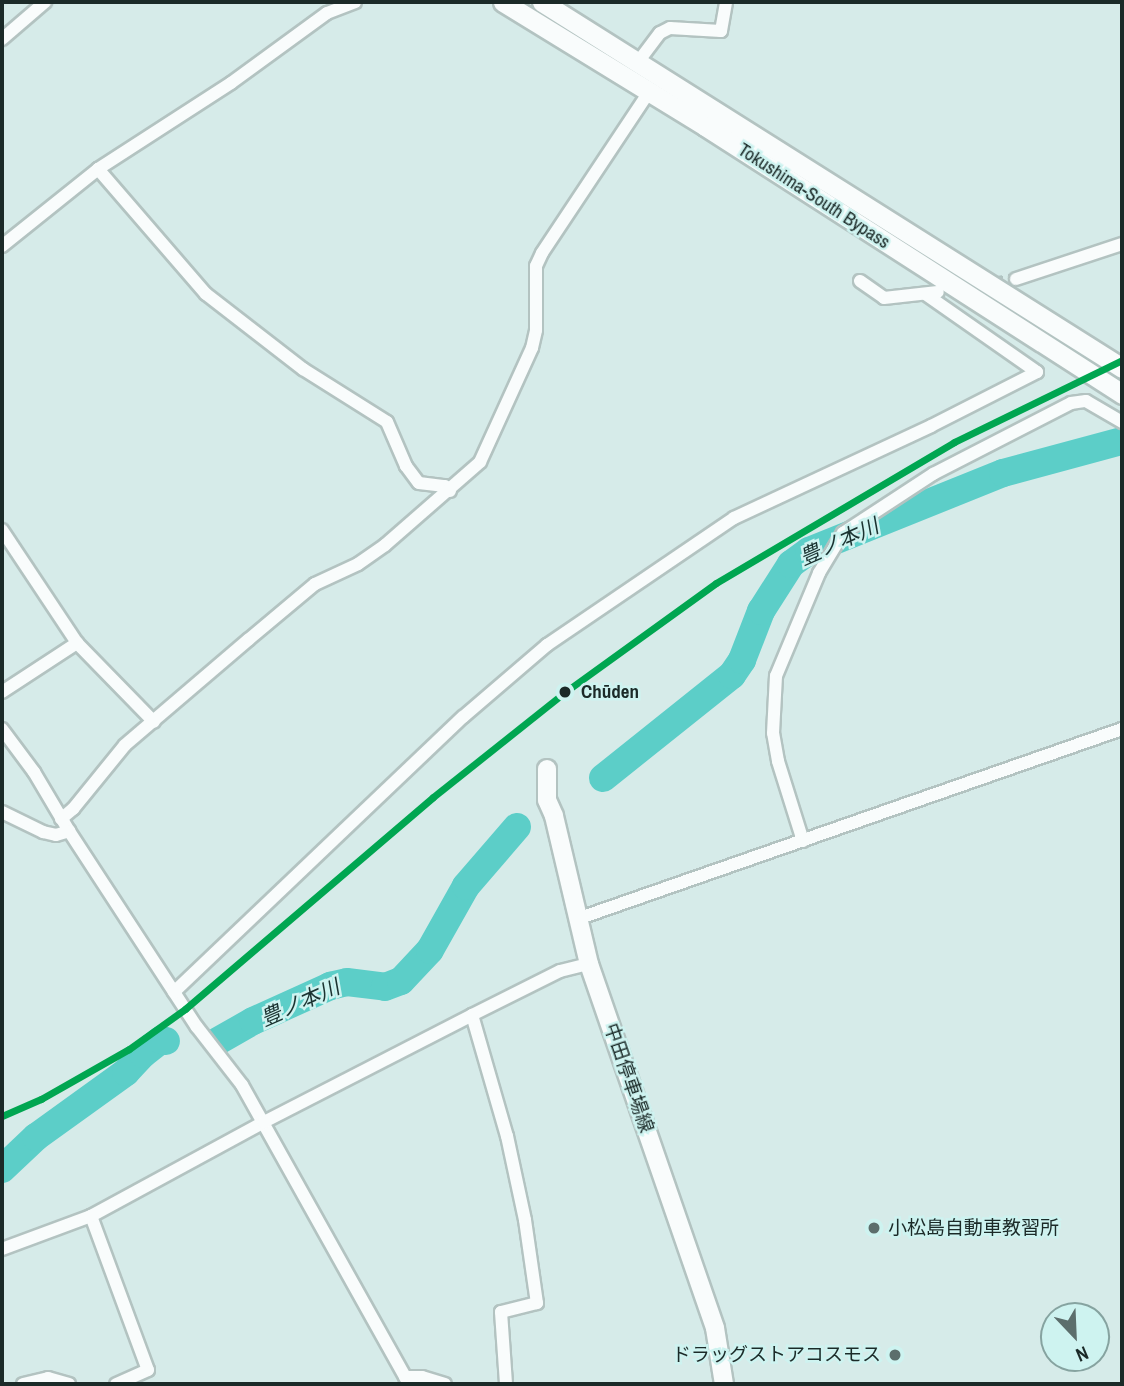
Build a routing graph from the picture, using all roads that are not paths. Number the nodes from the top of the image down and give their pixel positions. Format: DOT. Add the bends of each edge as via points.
graph roads {
  1 [pos="45,2"];
  2 [pos="355,2"];
  3 [pos="503,2"];
  4 [pos="542,2"];
  5 [pos="726,2"];
  6 [pos="2,39"];
  7 [pos="638,62"];
  8 [pos="649,92"];
  9 [pos="98,169"];
  10 [pos="1122,244"];
  11 [pos="2,246"];
  12 [pos="1017,279"];
  13 [pos="866,285"];
  14 [pos="1115,363"];
  15 [pos="1122,394"];
  16 [pos="1122,422"];
  17 [pos="450,491"];
  18 [pos="2,530"];
  19 [pos="77,643"];
  20 [pos="2,692"];
  21 [pos="155,722"];
  22 [pos="2,729"];
  23 [pos="1122,729"];
  24 [pos="547,769"];
  25 [pos="2,812"];
  26 [pos="61,819"];
  27 [pos="69,831"];
  28 [pos="803,841"];
  29 [pos="577,919"];
  30 [pos="589,964"];
  31 [pos="174,992"];
  32 [pos="472,1015"];
  33 [pos="264,1122"];
  34 [pos="91,1216"];
  35 [pos="2,1249"];
  36 [pos="407,1381"];
  37 [pos="23,1384"];
  38 [pos="69,1384"];
  39 [pos="117,1384"];
  40 [pos="445,1384"];
  41 [pos="506,1384"];
  42 [pos="724,1384"];
  1 -- 6 [label="street"];
  2 -- 9 [label="street" via="319,19 231,83"];
  3 -- 8 [label="highway, Tokushima-South Bypass"];
  4 -- 7 [label="highway, Tokushima-South Bypass"];
  5 -- 7 [label="street" via="721,31 670,28 660,33"];
  7 -- 14 [label="highway, Tokushima-South Bypass"];
  8 -- 15 [label="highway, Tokushima-South Bypass"];
  8 -- 17 [label="street" via="542,253 537,267 532,348 480,462"];
  9 -- 11 [label="street"];
  9 -- 17 [label="street" via="206,294 303,369 387,422 406,466 419,483 445,486"];
  10 -- 12 [label="street"];
  13 -- 31 [label="street" via="884,298 931,293 1037,372 734,518 547,645 463,717"];
  16 -- 28 [label="street" via="1086,401 1071,403 933,474 843,533 819,573 776,676 773,733"];
  17 -- 21 [label="street" via="367,558 315,584"];
  18 -- 19 [label="street"];
  19 -- 20 [label="street"];
  19 -- 21 [label="street"];
  21 -- 26 [label="street" via="125,746"];
  22 -- 26 [label="street"];
  23 -- 28 [label="street"];
  24 -- 29 [label="main road, 中田停車場線" via="547,800"];
  25 -- 27 [label="street" via="43,832"];
  26 -- 27 [label="street"];
  27 -- 31 [label="street"];
  28 -- 29 [label="street"];
  29 -- 30 [label="main road, 中田停車場線"];
  30 -- 32 [label="street" via="560,971"];
  30 -- 42 [label="main road, 中田停車場線" via="715,1328"];
  31 -- 33 [label="street"];
  32 -- 33 [label="street"];
  32 -- 41 [label="street" via="526,1220 537,1303 501,1312"];
  33 -- 34 [label="street"];
  33 -- 36 [label="street"];
  34 -- 35 [label="street"];
  34 -- 39 [label="street" via="148,1370"];
  36 -- 40 [label="street" via="422,1377"];
  37 -- 38 [label="street" via="48,1378"];
}
